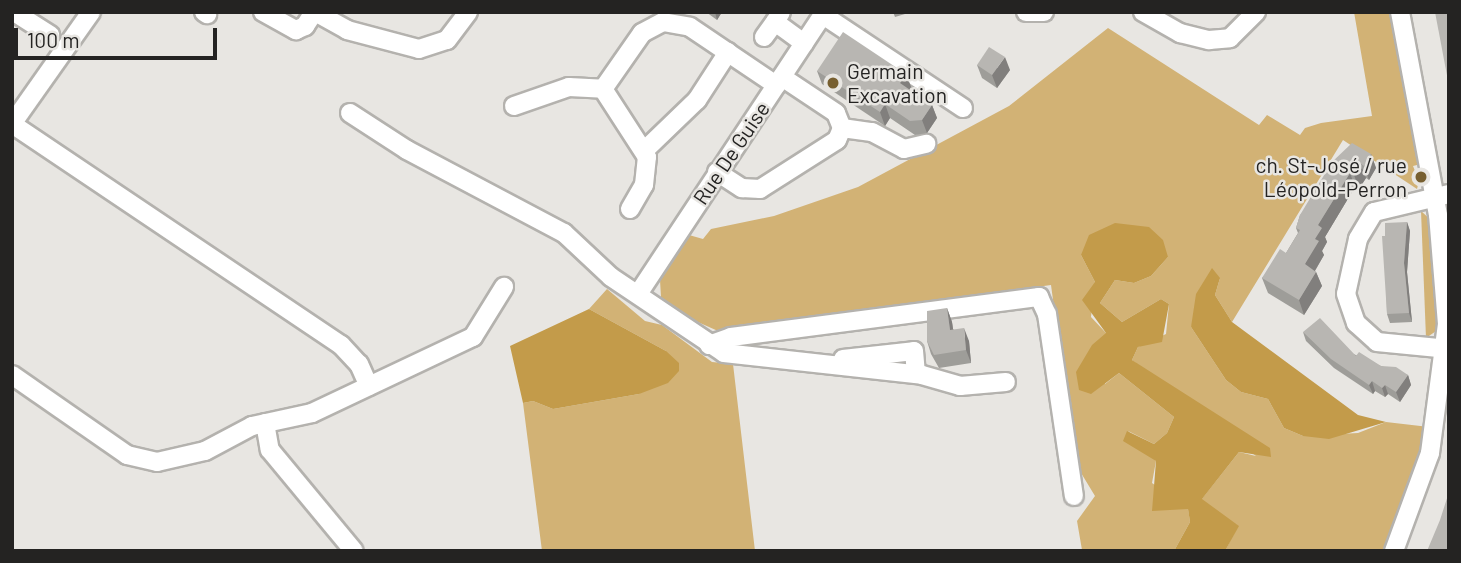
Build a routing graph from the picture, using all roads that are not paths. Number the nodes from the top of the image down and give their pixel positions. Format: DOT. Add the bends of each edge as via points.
graph roads {
  1 [pos="14,12"];
  2 [pos="91,12"];
  3 [pos="263,12"];
  4 [pos="314,12"];
  5 [pos="468,12"];
  6 [pos="1026,12"];
  7 [pos="1044,12"];
  8 [pos="1143,12"];
  9 [pos="1256,12"];
  10 [pos="1400,12"];
  11 [pos="824,14"];
  12 [pos="652,19"];
  13 [pos="773,24"];
  14 [pos="50,35"];
  15 [pos="804,43"];
  16 [pos="728,52"];
  17 [pos="779,81"];
  18 [pos="603,89"];
  19 [pos="514,106"];
  20 [pos="963,108"];
  21 [pos="349,113"];
  22 [pos="843,116"];
  23 [pos="14,125"];
  24 [pos="926,144"];
  25 [pos="645,150"];
  26 [pos="717,172"];
  27 [pos="1442,196"];
  28 [pos="630,209"];
  29 [pos="504,287"];
  30 [pos="638,294"];
  31 [pos="709,345"];
  32 [pos="1447,349"];
  33 [pos="12,375"];
  34 [pos="1006,382"];
  35 [pos="369,386"];
  36 [pos="265,423"];
  37 [pos="1074,496"];
  38 [pos="354,551"];
  39 [pos="1394,551"];
  1 -- 14 [label="street"];
  2 -- 23 [label="street"];
  3 -- 4 [label="street" via="296,30 305,26"];
  4 -- 5 [label="street" via="347,30 419,49 447,40"];
  6 -- 7 [label="street"];
  8 -- 9 [label="street" via="1180,33 1219,40 1239,32"];
  10 -- 27 [label="street"];
  11 -- 15 [label="street, Rue De Guise"];
  11 -- 20 [label="street" via="900,71"];
  12 -- 16 [label="street" via="682,24"];
  12 -- 18 [label="street"];
  13 -- 15 [label="street"];
  15 -- 17 [label="street, Rue De Guise"];
  16 -- 17 [label="street"];
  16 -- 25 [label="street" via="692,106"];
  17 -- 22 [label="street"];
  17 -- 26 [label="street, Rue De Guise"];
  18 -- 19 [label="street" via="569,87"];
  18 -- 25 [label="street" via="613,111"];
  21 -- 30 [label="street" via="407,150 551,224 611,277"];
  22 -- 24 [label="street" via="866,123 904,149"];
  22 -- 26 [label="street" via="832,144 767,187 742,188"];
  23 -- 35 [label="street" via="341,345 359,364"];
  25 -- 28 [label="street" via="647,176"];
  26 -- 30 [label="street, Rue De Guise"];
  27 -- 32 [label="street"];
  27 -- 32 [label="street" via="1387,206 1369,218 1358,239 1346,294 1356,323 1377,342"];
  29 -- 35 [label="street" via="472,337"];
  30 -- 31 [label="street"];
  31 -- 34 [label="street" via="730,355 916,374 960,386"];
  31 -- 37 [label="street" via="731,337 1039,297 1048,314"];
  32 -- 39 [label="street" via="1430,453"];
  33 -- 36 [label="street" via="127,455 146,462 205,451 242,429"];
  35 -- 36 [label="street" via="312,413"];
  36 -- 38 [label="street" via="270,450"];
}
